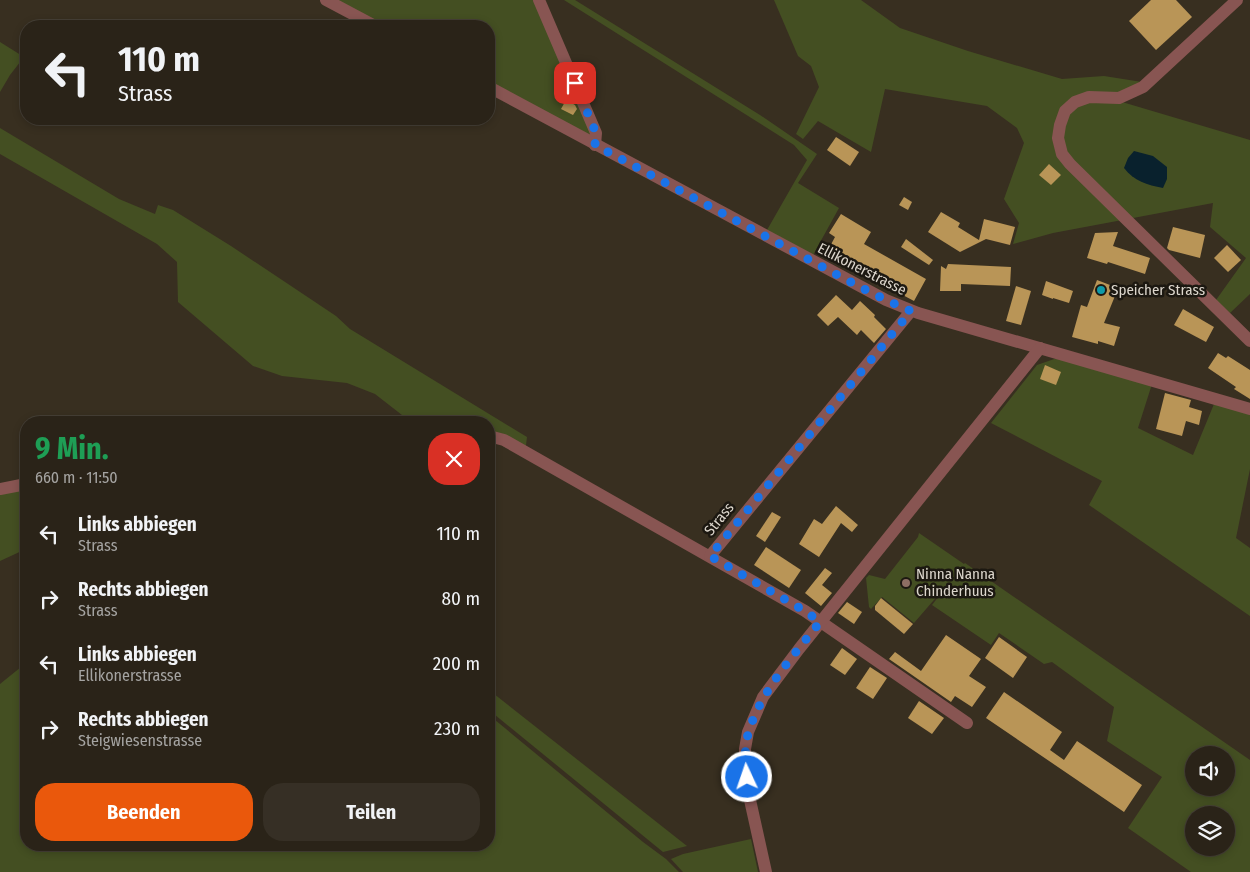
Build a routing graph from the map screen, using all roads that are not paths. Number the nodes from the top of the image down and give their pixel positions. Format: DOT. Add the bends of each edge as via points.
graph roads {
  1 [pos="326,0"];
  2 [pos="539,0"];
  3 [pos="1236,0"];
  4 [pos="364,20"];
  5 [pos="495,90"];
  6 [pos="595,145"];
  7 [pos="911,311"];
  8 [pos="1250,341"];
  9 [pos="1040,348"];
  10 [pos="1250,409"];
  11 [pos="495,438"];
  12 [pos="20,485"];
  13 [pos="0,489"];
  14 [pos="710,556"];
  15 [pos="820,622"];
  16 [pos="967,723"];
  17 [pos="766,872"];
  1 -- 4 [label="street"];
  2 -- 6 [label="street" via="596,133"];
  3 -- 8 [label="street" via="1142,87 1119,98 1089,97 1075,102 1065,111 1058,138 1062,154 1070,164"];
  5 -- 6 [label="street, Ellikonerstrasse"];
  6 -- 7 [label="street, Ellikonerstrasse"];
  7 -- 9 [label="street, Ellikonerstrasse"];
  7 -- 14 [label="street, Strass"];
  9 -- 10 [label="street, Ellikonerstrasse"];
  9 -- 15 [label="street"];
  11 -- 14 [label="street"];
  12 -- 13 [label="street"];
  14 -- 15 [label="street, Strass"];
  15 -- 16 [label="street, Strass"];
  15 -- 17 [label="street" via="763,697 748,732 745,763 748,791"];
}
